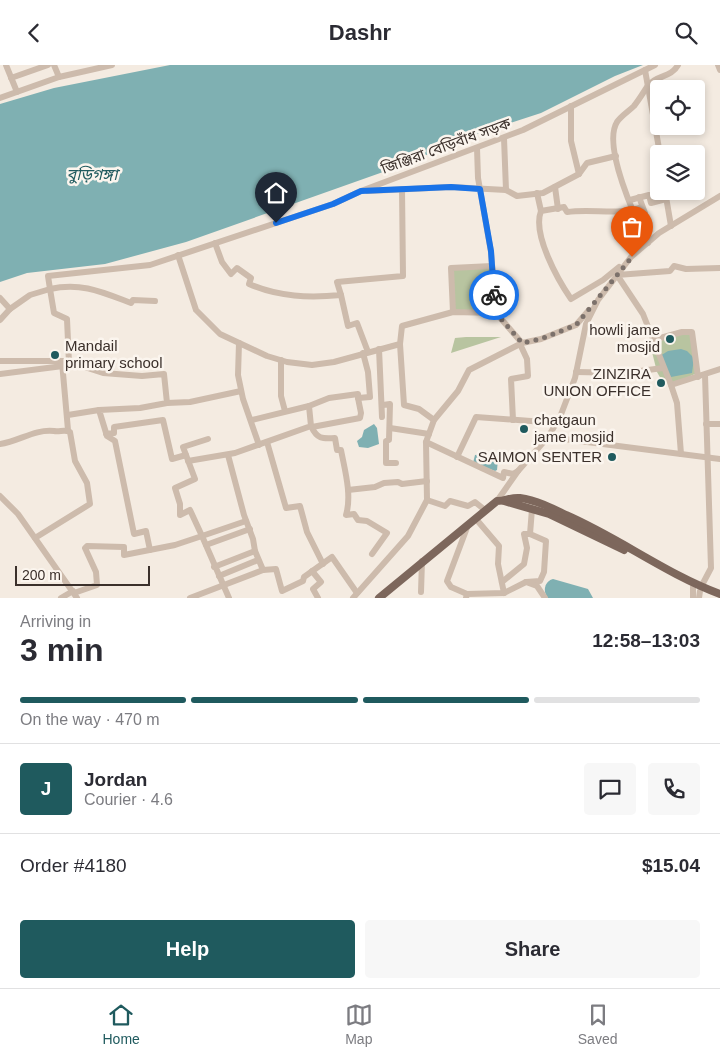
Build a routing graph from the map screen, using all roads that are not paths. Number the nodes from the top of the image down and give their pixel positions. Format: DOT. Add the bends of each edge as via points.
graph roads {
  1 [pos="6,65"];
  2 [pos="48,65"];
  3 [pos="54,65"];
  4 [pos="112,65"];
  5 [pos="655,65"];
  6 [pos="678,65"];
  7 [pos="718,65"];
  8 [pos="645,70"];
  9 [pos="720,70"];
  10 [pos="0,73"];
  11 [pos="10,76"];
  12 [pos="59,77"];
  13 [pos="647,87"];
  14 [pos="17,92"];
  15 [pos="0,98"];
  16 [pos="571,106"];
  17 [pos="504,138"];
  18 [pos="658,145"];
  19 [pos="477,148"];
  20 [pos="616,156"];
  21 [pos="579,174"];
  22 [pos="555,187"];
  23 [pos="402,189"];
  24 [pos="480,189"];
  25 [pos="506,190"];
  26 [pos="361,191"];
  27 [pos="538,193"];
  28 [pos="720,196"];
  29 [pos="639,197"];
  30 [pos="650,199"];
  31 [pos="630,200"];
  32 [pos="650,200"];
  33 [pos="662,200"];
  34 [pos="666,200"];
  35 [pos="558,209"];
  36 [pos="634,210"];
  37 [pos="541,211"];
  38 [pos="671,225"];
  39 [pos="215,243"];
  40 [pos="648,243"];
  41 [pos="178,255"];
  42 [pos="632,257"];
  43 [pos="492,266"];
  44 [pos="720,268"];
  45 [pos="617,275"];
  46 [pos="50,289"];
  47 [pos="341,295"];
  48 [pos="0,298"];
  49 [pos="598,300"];
  50 [pos="155,301"];
  51 [pos="10,309"];
  52 [pos="453,311"];
  53 [pos="496,313"];
  54 [pos="0,320"];
  55 [pos="653,340"];
  56 [pos="238,343"];
  57 [pos="521,343"];
  58 [pos="400,344"];
  59 [pos="379,349"];
  60 [pos="365,353"];
  61 [pos="281,360"];
  62 [pos="0,361"];
  63 [pos="65,363"];
  64 [pos="664,368"];
  65 [pos="720,369"];
  66 [pos="576,372"];
  67 [pos="0,374"];
  68 [pos="705,375"];
  69 [pos="698,377"];
  70 [pos="671,385"];
  71 [pos="241,391"];
  72 [pos="358,398"];
  73 [pos="167,403"];
  74 [pos="383,405"];
  75 [pos="308,406"];
  76 [pos="99,410"];
  77 [pos="285,411"];
  78 [pos="68,415"];
  79 [pos="382,417"];
  80 [pos="252,420"];
  81 [pos="434,420"];
  82 [pos="513,420"];
  83 [pos="544,421"];
  84 [pos="706,424"];
  85 [pos="720,424"];
  86 [pos="312,427"];
  87 [pos="390,428"];
  88 [pos="68,430"];
  89 [pos="106,434"];
  90 [pos="429,434"];
  91 [pos="548,437"];
  92 [pos="208,439"];
  93 [pos="267,442"];
  94 [pos="426,442"];
  95 [pos="0,444"];
  96 [pos="259,445"];
  97 [pos="681,454"];
  98 [pos="228,455"];
  99 [pos="457,457"];
  100 [pos="707,457"];
  101 [pos="187,458"];
  102 [pos="720,459"];
  103 [pos="396,463"];
  104 [pos="518,471"];
  105 [pos="427,481"];
  106 [pos="348,490"];
  107 [pos="0,495"];
  108 [pos="427,501"];
  109 [pos="501,501"];
  110 [pos="532,509"];
  111 [pos="485,510"];
  112 [pos="476,519"];
  113 [pos="246,521"];
  114 [pos="468,525"];
  115 [pos="250,529"];
  116 [pos="530,534"];
  117 [pos="202,536"];
  118 [pos="35,537"];
  119 [pos="206,545"];
  120 [pos="150,550"];
  121 [pos="255,551"];
  122 [pos="372,554"];
  123 [pos="258,560"];
  124 [pos="422,561"];
  125 [pos="323,564"];
  126 [pos="214,567"];
  127 [pos="263,570"];
  128 [pos="312,571"];
  129 [pos="675,575"];
  130 [pos="219,576"];
  131 [pos="502,582"];
  132 [pos="526,582"];
  133 [pos="223,584"];
  134 [pos="698,591"];
  135 [pos="421,592"];
  136 [pos="504,593"];
  137 [pos="74,594"];
  138 [pos="720,594"];
  139 [pos="355,596"];
  140 [pos="467,596"];
  141 [pos="61,598"];
  142 [pos="190,598"];
  143 [pos="229,598"];
  144 [pos="318,598"];
  145 [pos="379,598"];
  146 [pos="546,598"];
  147 [pos="693,598"];
  148 [pos="719,598"];
  1 -- 11 [label="street"];
  2 -- 11 [label="street"];
  3 -- 12 [label="street"];
  4 -- 12 [label="street"];
  5 -- 8 [label="street, জিঞ্জিরা বেড়িবাঁধ সড়ক"];
  6 -- 13 [label="street"];
  7 -- 9 [label="street"];
  8 -- 13 [label="street"];
  8 -- 16 [label="street, জিঞ্জিরা বেড়িবাঁধ সড়ক"];
  10 -- 11 [label="street"];
  11 -- 14 [label="street"];
  12 -- 14 [label="street"];
  13 -- 18 [label="street"];
  13 -- 20 [label="street" via="616,122"];
  14 -- 15 [label="street"];
  16 -- 17 [label="street, জিঞ্জিরা বেড়িবাঁধ সড়ক"];
  16 -- 21 [label="street" via="572,152"];
  17 -- 19 [label="street, জিঞ্জিরা বেড়িবাঁধ সড়ক"];
  17 -- 25 [label="street"];
  19 -- 24 [label="street"];
  19 -- 26 [label="street, জিঞ্জিরা বেড়িবাঁধ সড়ক"];
  20 -- 21 [label="street" via="587,163"];
  20 -- 31 [label="street"];
  21 -- 22 [label="street"];
  22 -- 27 [label="street"];
  22 -- 35 [label="street"];
  23 -- 24 [label="street"];
  23 -- 26 [label="street"];
  23 -- 47 [label="street" via="403,276 338,282"];
  24 -- 25 [label="street"];
  24 -- 43 [label="street"];
  25 -- 27 [label="street" via="517,195"];
  26 -- 39 [label="street, জিঞ্জিরা বেড়িবাঁধ সড়ক" via="333,204"];
  27 -- 37 [label="street"];
  28 -- 38 [label="street"];
  29 -- 30 [label="street" via="649,195"];
  29 -- 31 [label="street"];
  29 -- 36 [label="street" via="644,210"];
  31 -- 36 [label="street"];
  32 -- 33 [label="street" via="651,203"];
  34 -- 38 [label="street"];
  35 -- 36 [label="street" via="564,207 568,212"];
  35 -- 37 [label="street"];
  36 -- 40 [label="street"];
  37 -- 42 [label="street" via="539,233 571,299 603,281"];
  38 -- 40 [label="street"];
  39 -- 41 [label="street, জিঞ্জিরা বেড়িবাঁধ সড়ক"];
  39 -- 47 [label="street" via="231,274 237,268 251,278 249,284 260,289 299,298"];
  40 -- 42 [label="street"];
  41 -- 46 [label="street, জিঞ্জিরা বেড়িবাঁধ সড়ক" via="135,267 48,276"];
  41 -- 56 [label="street" via="196,310 220,334"];
  42 -- 45 [label="street"];
  43 -- 52 [label="street" via="451,268"];
  43 -- 53 [label="street"];
  44 -- 45 [label="street" via="686,269 674,265 670,271"];
  45 -- 49 [label="street"];
  45 -- 55 [label="street" via="643,314"];
  46 -- 50 [label="street" via="80,286 131,303 133,300"];
  46 -- 51 [label="street" via="30,295"];
  46 -- 63 [label="street" via="54,313 67,319"];
  47 -- 60 [label="street" via="348,326 357,323"];
  48 -- 51 [label="street"];
  49 -- 57 [label="street" via="576,325"];
  49 -- 66 [label="street" via="586,324"];
  51 -- 54 [label="street"];
  52 -- 53 [label="street"];
  52 -- 58 [label="street" via="402,326"];
  53 -- 57 [label="street"];
  55 -- 64 [label="street"];
  55 -- 69 [label="street" via="692,332"];
  56 -- 61 [label="street"];
  56 -- 71 [label="street"];
  57 -- 81 [label="street" via="469,370 458,391"];
  57 -- 82 [label="street" via="527,359 528,376 511,379"];
  58 -- 59 [label="street"];
  58 -- 81 [label="street" via="404,405 419,409"];
  59 -- 60 [label="street"];
  59 -- 74 [label="street"];
  60 -- 61 [label="street" via="312,365"];
  60 -- 72 [label="street" via="370,397"];
  61 -- 77 [label="street" via="281,396"];
  62 -- 63 [label="street"];
  63 -- 67 [label="street"];
  63 -- 73 [label="street" via="103,373 164,374"];
  63 -- 78 [label="street" via="65,408"];
  64 -- 66 [label="street" via="625,373"];
  64 -- 70 [label="street"];
  65 -- 68 [label="street"];
  66 -- 91 [label="street" via="566,403"];
  68 -- 69 [label="street"];
  68 -- 84 [label="street"];
  69 -- 70 [label="street"];
  70 -- 97 [label="street" via="677,403"];
  71 -- 73 [label="street" via="190,402"];
  71 -- 80 [label="street" via="247,414"];
  72 -- 75 [label="street" via="358,394 329,398"];
  72 -- 86 [label="street" via="360,418"];
  73 -- 76 [label="street"];
  74 -- 79 [label="street"];
  74 -- 87 [label="street" via="390,404"];
  75 -- 77 [label="street"];
  75 -- 86 [label="street"];
  76 -- 78 [label="street"];
  76 -- 89 [label="street"];
  77 -- 80 [label="street"];
  78 -- 88 [label="street"];
  80 -- 96 [label="street"];
  81 -- 90 [label="street"];
  82 -- 83 [label="street"];
  82 -- 99 [label="street" via="476,417"];
  84 -- 85 [label="street"];
  84 -- 100 [label="street"];
  86 -- 93 [label="street"];
  86 -- 106 [label="street" via="316,436 322,439 335,438 337,450 341,450"];
  87 -- 90 [label="street"];
  87 -- 103 [label="street" via="384,458 386,463"];
  88 -- 95 [label="street" via="37,431 18,441"];
  88 -- 118 [label="street" via="75,461 87,483 90,503"];
  89 -- 101 [label="street" via="114,433 114,427 163,420 172,459"];
  89 -- 120 [label="street" via="115,441 134,534 146,531"];
  90 -- 94 [label="street"];
  91 -- 97 [label="street"];
  91 -- 104 [label="street"];
  92 -- 101 [label="street" via="183,447"];
  93 -- 96 [label="street"];
  93 -- 125 [label="street" via="286,508 300,506 307,532"];
  94 -- 99 [label="street"];
  94 -- 105 [label="street"];
  96 -- 98 [label="street"];
  97 -- 100 [label="street"];
  98 -- 101 [label="street"];
  98 -- 113 [label="street"];
  99 -- 104 [label="street" via="503,478 504,473"];
  100 -- 102 [label="street"];
  100 -- 134 [label="street" via="711,568"];
  101 -- 117 [label="street" via="196,479 175,488 180,515 190,510"];
  104 -- 109 [label="street"];
  105 -- 106 [label="street" via="384,483"];
  105 -- 108 [label="street"];
  106 -- 122 [label="street" via="346,515 354,514 358,520 367,521 387,533"];
  107 -- 118 [label="street"];
  108 -- 111 [label="street" via="446,506 450,501 468,506 475,502"];
  108 -- 139 [label="street" via="408,536"];
  109 -- 110 [label="main road"];
  109 -- 111 [label="main road"];
  109 -- 129 [label="main road" via="521,498 549,507 585,523"];
  110 -- 116 [label="street"];
  110 -- 129 [label="main road" via="550,514"];
  111 -- 112 [label="main road"];
  112 -- 114 [label="main road"];
  112 -- 131 [label="street" via="499,546"];
  113 -- 115 [label="street"];
  113 -- 117 [label="street"];
  114 -- 124 [label="main road"];
  114 -- 140 [label="street" via="447,581"];
  115 -- 119 [label="street"];
  115 -- 121 [label="street"];
  116 -- 131 [label="street" via="524,534 527,548 524,564"];
  116 -- 132 [label="street" via="546,541 546,557 540,581"];
  117 -- 119 [label="street"];
  117 -- 120 [label="street"];
  118 -- 137 [label="street"];
  119 -- 126 [label="street"];
  120 -- 137 [label="street" via="124,555 124,547 87,546 97,585"];
  121 -- 123 [label="street"];
  121 -- 126 [label="street"];
  123 -- 127 [label="street"];
  123 -- 130 [label="street"];
  124 -- 135 [label="street"];
  124 -- 145 [label="main road"];
  125 -- 128 [label="street"];
  125 -- 139 [label="street" via="332,557"];
  126 -- 130 [label="street"];
  127 -- 128 [label="street" via="276,569 282,591 303,581"];
  127 -- 133 [label="street"];
  128 -- 144 [label="street" via="321,582 313,589"];
  129 -- 134 [label="main road"];
  130 -- 133 [label="street"];
  131 -- 136 [label="street"];
  132 -- 136 [label="street"];
  132 -- 146 [label="street" via="537,586"];
  133 -- 142 [label="street"];
  133 -- 143 [label="street"];
  134 -- 138 [label="main road"];
  134 -- 147 [label="street"];
  134 -- 148 [label="main road"];
  136 -- 140 [label="street"];
  137 -- 141 [label="street"];
}
